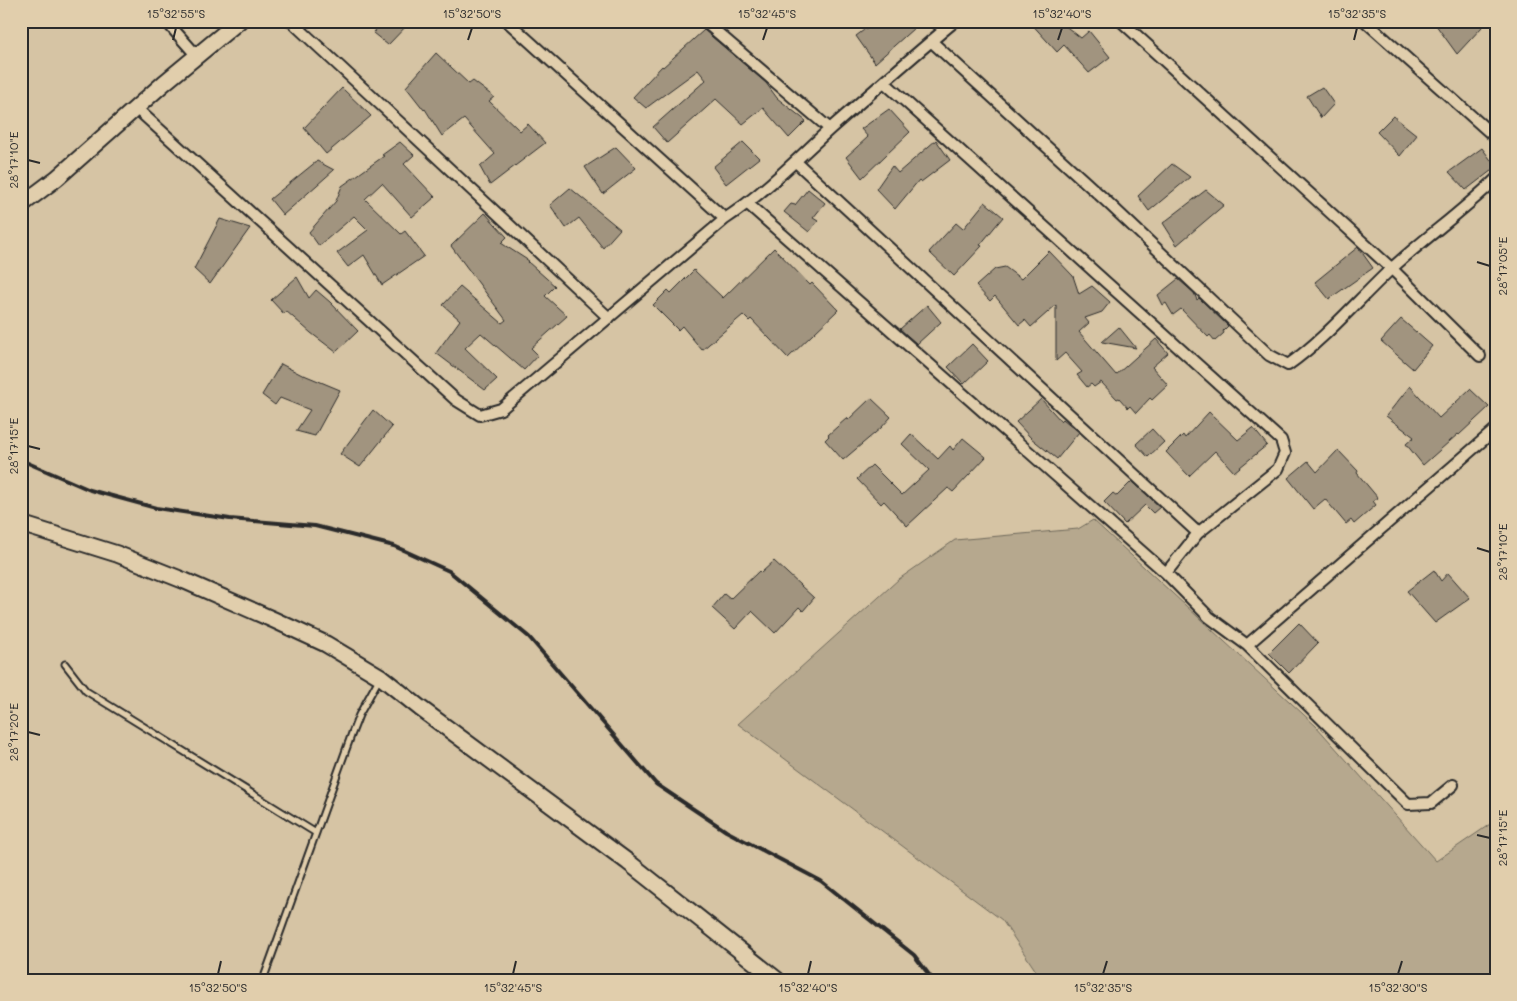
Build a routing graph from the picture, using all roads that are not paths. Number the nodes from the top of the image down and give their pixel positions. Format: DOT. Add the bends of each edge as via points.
graph roads {
  1 [pos="166,21"];
  2 [pos="239,21"];
  3 [pos="291,21"];
  4 [pos="507,21"];
  5 [pos="704,21"];
  6 [pos="935,21"];
  7 [pos="955,21"];
  8 [pos="1121,21"];
  9 [pos="1365,21"];
  10 [pos="944,30"];
  11 [pos="932,41"];
  12 [pos="197,56"];
  13 [pos="884,82"];
  14 [pos="136,108"];
  15 [pos="830,129"];
  16 [pos="1496,138"];
  17 [pos="796,162"];
  18 [pos="1496,179"];
  19 [pos="748,204"];
  20 [pos="21,205"];
  21 [pos="725,219"];
  22 [pos="1392,269"];
  23 [pos="609,318"];
  24 [pos="1480,356"];
  25 [pos="1496,429"];
  26 [pos="21,524"];
  27 [pos="1198,533"];
  28 [pos="1166,572"];
  29 [pos="1247,645"];
  30 [pos="65,664"];
  31 [pos="380,676"];
  32 [pos="1453,785"];
  33 [pos="316,833"];
  34 [pos="263,980"];
  35 [pos="777,980"];
  1 -- 12 [label="street"];
  2 -- 12 [label="street"];
  3 -- 23 [label="street"];
  4 -- 21 [label="street"];
  5 -- 15 [label="street"];
  6 -- 10 [label="street"];
  7 -- 10 [label="street"];
  8 -- 22 [label="street"];
  9 -- 16 [label="street"];
  10 -- 11 [label="street"];
  11 -- 13 [label="street"];
  11 -- 22 [label="street" via="1269,355 1288,365"];
  12 -- 14 [label="street"];
  13 -- 15 [label="street"];
  13 -- 27 [label="street" via="1281,440 1285,453 1278,469"];
  14 -- 20 [label="street" via="58,178"];
  14 -- 23 [label="street" via="456,400 480,415 501,409"];
  15 -- 17 [label="street"];
  17 -- 19 [label="street"];
  17 -- 27 [label="street"];
  18 -- 22 [label="street"];
  19 -- 21 [label="street"];
  19 -- 28 [label="street"];
  21 -- 23 [label="street"];
  22 -- 24 [label="street"];
  25 -- 29 [label="street"];
  26 -- 31 [label="street" via="117,554 185,581 326,644"];
  27 -- 28 [label="street"];
  28 -- 29 [label="street" via="1209,616"];
  29 -- 32 [label="street" via="1408,804 1431,803"];
  30 -- 33 [label="lane" via="86,691"];
  31 -- 33 [label="lane" via="352,732"];
  31 -- 35 [label="street" via="628,862"];
  33 -- 34 [label="lane"];
}
